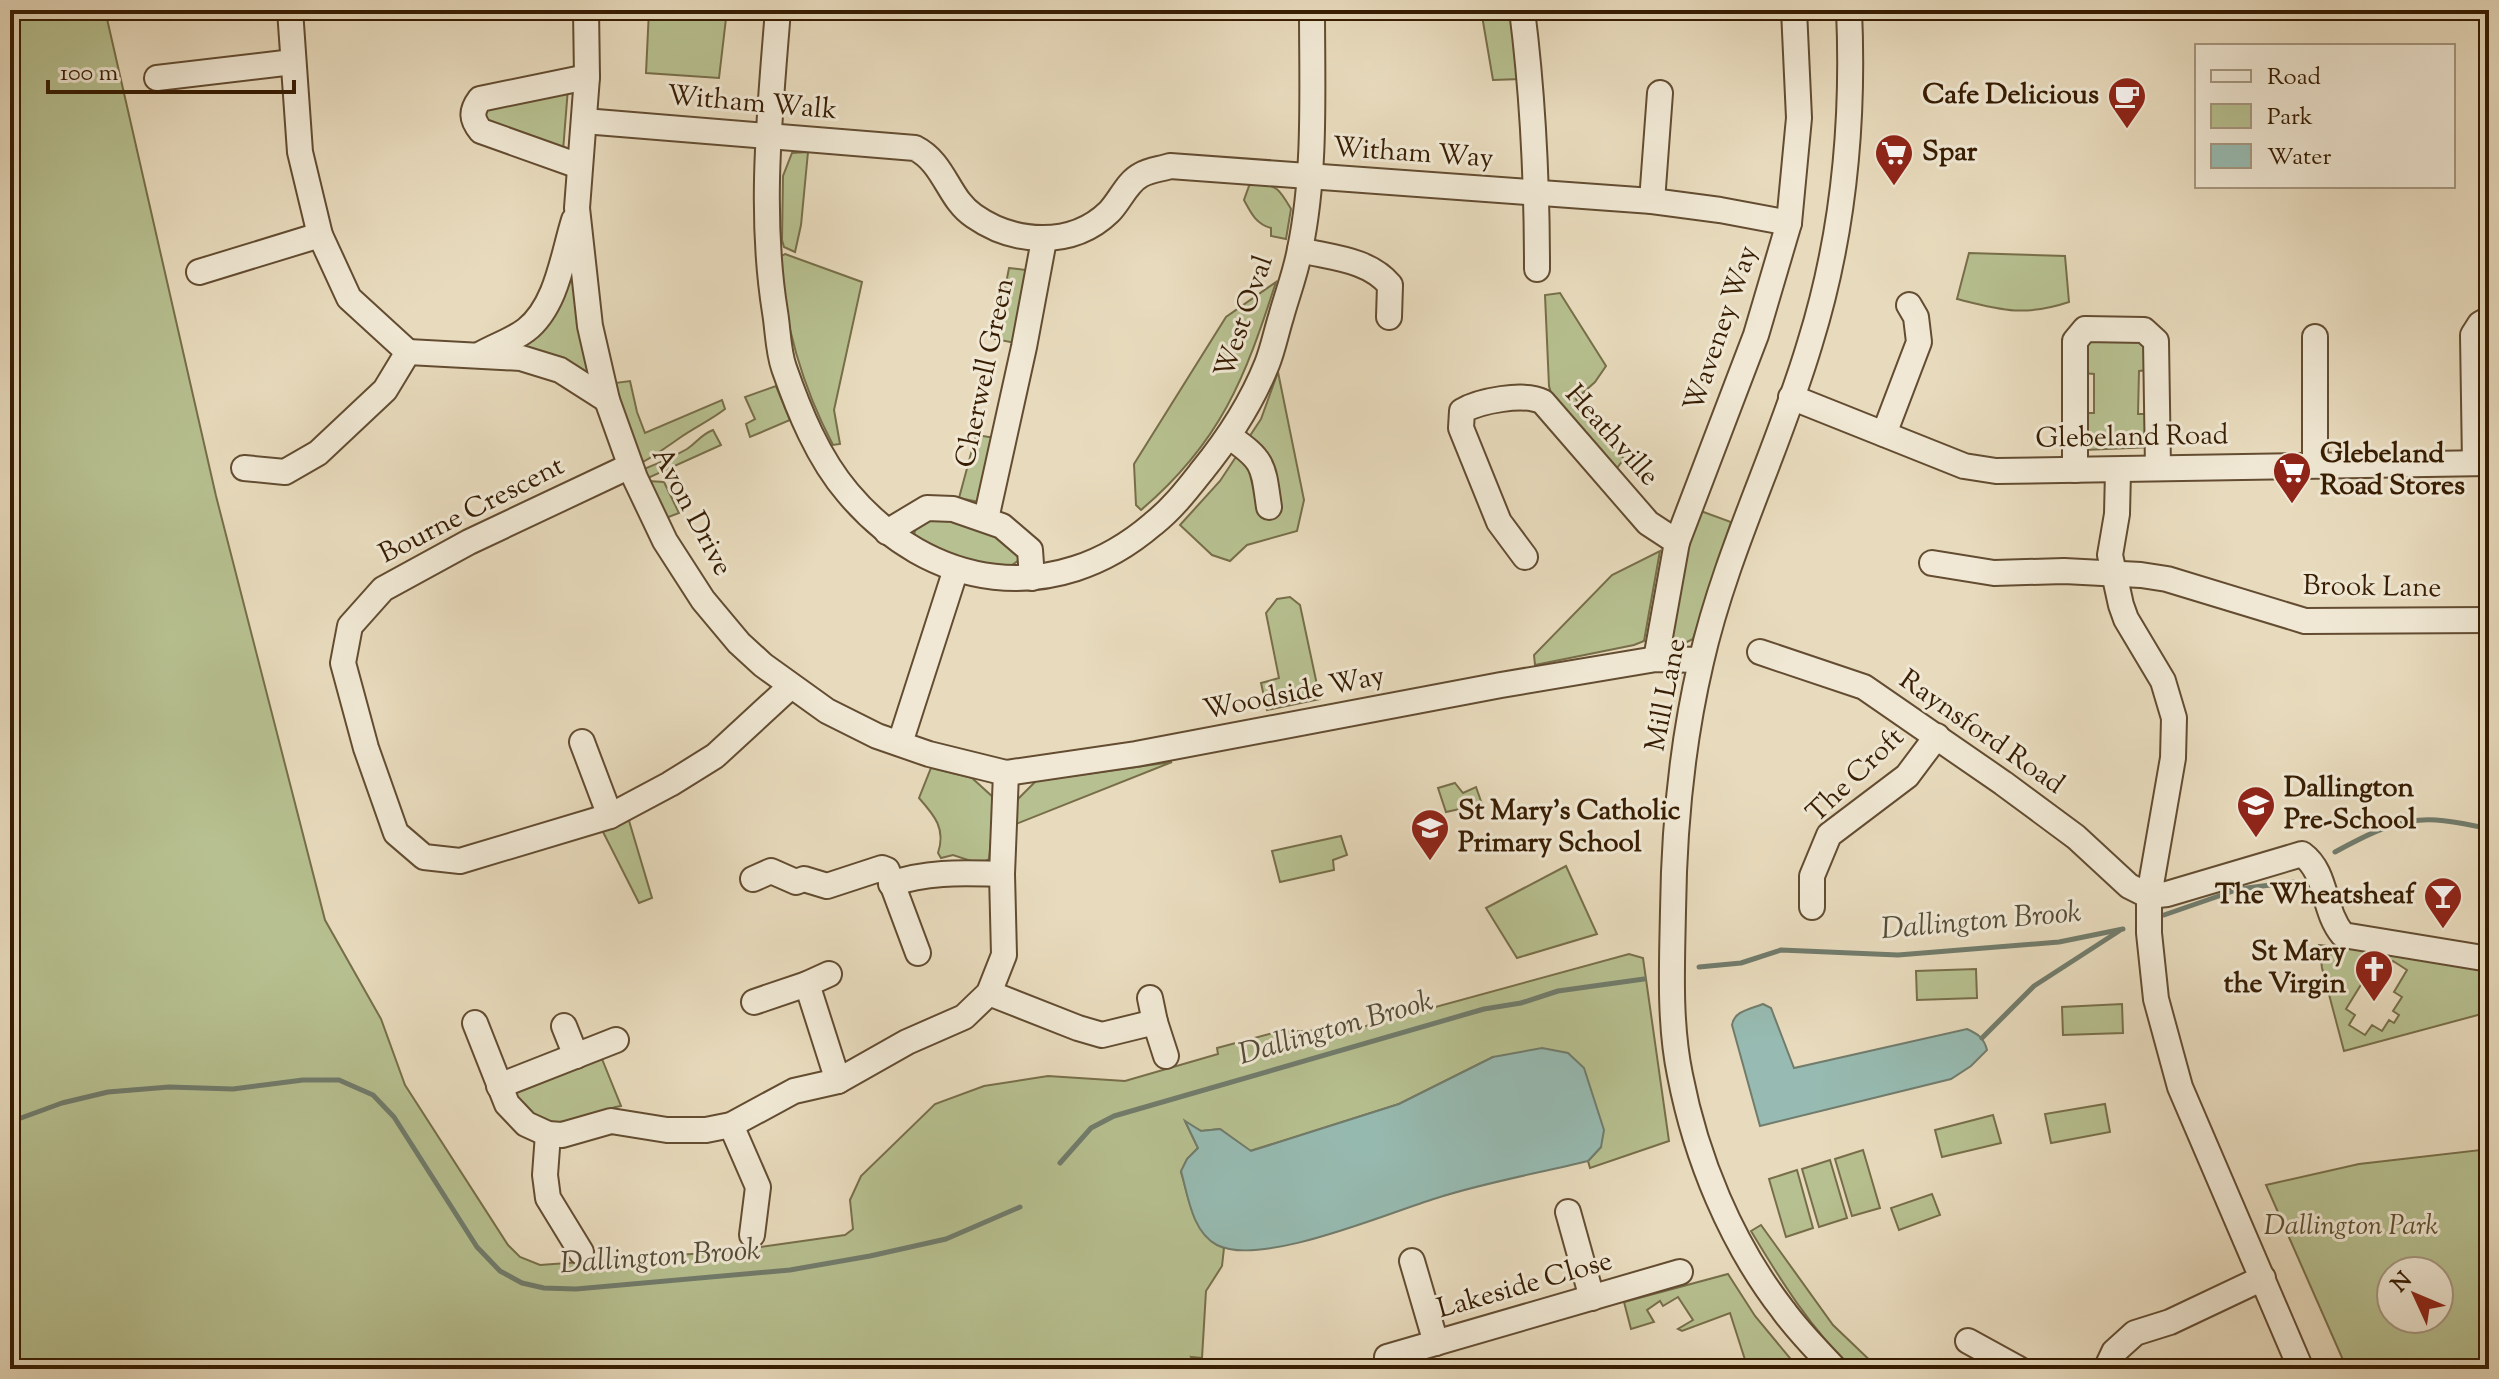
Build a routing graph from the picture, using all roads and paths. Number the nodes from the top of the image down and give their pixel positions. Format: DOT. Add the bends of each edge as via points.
graph roads {
  1 [pos="290,10"];
  2 [pos="586,10"];
  3 [pos="778,10"];
  4 [pos="1312,10"];
  5 [pos="1522,10"];
  6 [pos="1794,10"];
  7 [pos="1849,10"];
  8 [pos="293,62"];
  9 [pos="587,77"];
  10 [pos="157,78"];
  11 [pos="1660,93"];
  12 [pos="584,121"];
  13 [pos="768,134"];
  14 [pos="579,166"];
  15 [pos="1309,177"];
  16 [pos="1536,192"];
  17 [pos="1652,201"];
  18 [pos="577,208"];
  19 [pos="1789,223"];
  20 [pos="320,235"];
  21 [pos="1044,240"];
  22 [pos="1300,250"];
  23 [pos="1537,269"];
  24 [pos="199,272"];
  25 [pos="1919,311"];
  26 [pos="1389,317"];
  27 [pos="2489,319"];
  28 [pos="2315,337"];
  29 [pos="408,352"];
  30 [pos="481,354"];
  31 [pos="1791,397"];
  32 [pos="607,400"];
  33 [pos="1884,434"];
  34 [pos="1230,437"];
  35 [pos="2482,463"];
  36 [pos="2315,464"];
  37 [pos="630,466"];
  38 [pos="244,468"];
  39 [pos="2158,468"];
  40 [pos="2075,470"];
  41 [pos="2118,471"];
  42 [pos="1269,507"];
  43 [pos="986,519"];
  44 [pos="887,532"];
  45 [pos="1677,542"];
  46 [pos="1525,557"];
  47 [pos="1932,563"];
  48 [pos="956,569"];
  49 [pos="2116,575"];
  50 [pos="1032,578"];
  51 [pos="2489,620"];
  52 [pos="1760,652"];
  53 [pos="1656,659"];
  54 [pos="1701,660"];
  55 [pos="791,686"];
  56 [pos="1937,736"];
  57 [pos="582,742"];
  58 [pos="900,743"];
  59 [pos="1006,773"];
  60 [pos="610,816"];
  61 [pos="1002,874"];
  62 [pos="889,877"];
  63 [pos="753,879"];
  64 [pos="2149,896"];
  65 [pos="1812,907"];
  66 [pos="918,953"];
  67 [pos="2489,959"];
  68 [pos="989,993"];
  69 [pos="754,1002"];
  70 [pos="475,1023"];
  71 [pos="564,1026"];
  72 [pos="616,1040"];
  73 [pos="576,1056"];
  74 [pos="1166,1056"];
  75 [pos="838,1081"];
  76 [pos="499,1086"];
  77 [pos="731,1125"];
  78 [pos="548,1134"];
  79 [pos="1568,1212"];
  80 [pos="752,1235"];
  81 [pos="581,1252"];
  82 [pos="1412,1261"];
  83 [pos="1680,1272"];
  84 [pos="2263,1278"];
  85 [pos="1592,1298"];
  86 [pos="1968,1341"];
  87 [pos="1436,1343"];
  88 [pos="1387,1357"];
  89 [pos="1835,1369"];
  90 [pos="2019,1369"];
  91 [pos="2106,1369"];
  92 [pos="2301,1369"];
  1 -- 8 [label="street"];
  2 -- 9 [label="street, Avon Drive"];
  3 -- 13 [label="street, West Oval"];
  4 -- 15 [label="street, West Oval"];
  5 -- 16 [label="street"];
  6 -- 19 [label="street, Waveney Way" via="1799,118"];
  7 -- 31 [label="street, Mill Lane" via="1838,219 1821,306"];
  8 -- 10 [label="street"];
  8 -- 20 [label="street" via="300,152"];
  9 -- 12 [label="street, Avon Drive"];
  9 -- 14 [label="street" via="480,99 473,108 481,131"];
  11 -- 17 [label="street"];
  12 -- 13 [label="street, Witham Walk"];
  12 -- 14 [label="street, Avon Drive"];
  13 -- 21 [label="street, Witham Walk" via="915,148 933,160 971,214 996,230"];
  13 -- 44 [label="street, West Oval" via="767,260 783,365 818,449 848,493"];
  14 -- 18 [label="street, Avon Drive"];
  15 -- 16 [label="street, Witham Way"];
  15 -- 21 [label="street, Witham Way" via="1170,166 1141,175 1094,223"];
  15 -- 22 [label="street, West Oval"];
  16 -- 17 [label="street, Witham Way"];
  16 -- 23 [label="street"];
  17 -- 19 [label="street, Witham Way"];
  18 -- 30 [label="street, Avon Drive" via="543,311 527,329"];
  18 -- 32 [label="street, Avon Drive" via="590,326"];
  19 -- 45 [label="street, Waveney Way" via="1756,335"];
  20 -- 24 [label="street"];
  20 -- 29 [label="street" via="349,298"];
  21 -- 43 [label="street, Cherwell Green"];
  22 -- 26 [label="street, West Oval" via="1367,265 1380,273 1390,285"];
  22 -- 34 [label="street, West Oval" via="1267,364"];
  25 -- 33 [label="street" via="1919,342"];
  27 -- 35 [label="street" via="2473,335"];
  28 -- 36 [label="street"];
  29 -- 30 [label="street"];
  29 -- 38 [label="street" via="385,390 318,453 285,472"];
  30 -- 32 [label="street" via="521,358 560,370"];
  31 -- 33 [label="street, Glebeland Road"];
  31 -- 54 [label="street, Mill Lane"];
  32 -- 37 [label="street, Avon Drive"];
  33 -- 40 [label="street, Glebeland Road" via="1964,466"];
  34 -- 42 [label="street" via="1254,454 1263,468"];
  34 -- 50 [label="street, West Oval" via="1151,527 1074,569"];
  35 -- 36 [label="street, Glebeland Road"];
  36 -- 39 [label="street, Glebeland Road"];
  37 -- 55 [label="street, Avon Drive" via="665,541 703,600 739,643"];
  37 -- 60 [label="street, Bourne Crescent" via="383,589 350,626 343,663 396,833 424,857 460,861"];
  39 -- 40 [label="street" via="2156,341 2144,330 2085,329 2075,341"];
  39 -- 41 [label="street, Glebeland Road"];
  40 -- 41 [label="street, Glebeland Road"];
  41 -- 49 [label="street" via="2110,555"];
  43 -- 44 [label="street" via="927,508"];
  43 -- 50 [label="street" via="1030,550"];
  44 -- 48 [label="street, West Oval" via="915,552"];
  45 -- 46 [label="street, Heathville" via="1648,523 1543,402 1529,398 1476,403 1462,411 1461,428 1499,522"];
  45 -- 53 [label="street, Waveney Way"];
  47 -- 49 [label="street, Brook Lane" via="1994,573"];
  48 -- 50 [label="street, West Oval"];
  48 -- 58 [label="street"];
  49 -- 51 [label="street, Brook Lane" via="2167,579 2305,621"];
  49 -- 64 [label="street" via="2126,619 2159,673 2174,718 2173,758"];
  52 -- 56 [label="street, Raynsford Road" via="1864,687"];
  53 -- 54 [label="street, Woodside Way"];
  53 -- 59 [label="street, Woodside Way"];
  54 -- 89 [label="street, Mill Lane" via="1674,857 1679,1075 1706,1166 1743,1250 1782,1310"];
  55 -- 58 [label="street, Avon Drive" via="827,711"];
  55 -- 60 [label="street, Bourne Crescent" via="715,756"];
  56 -- 64 [label="street, Raynsford Road" via="2076,837 2129,886"];
  56 -- 65 [label="street, The Croft" via="1907,776 1829,835 1812,876"];
  57 -- 60 [label="street"];
  58 -- 59 [label="street, Woodside Way"];
  59 -- 61 [label="street"];
  61 -- 62 [label="street"];
  61 -- 68 [label="street" via="1004,955"];
  62 -- 63 [label="street" via="882,868 827,886 796,882 771,871"];
  62 -- 66 [label="street"];
  64 -- 67 [label="street" via="2302,854 2314,862 2332,922 2343,935"];
  64 -- 84 [label="street" via="2156,999 2180,1087"];
  68 -- 74 [label="street" via="1102,1035 1152,1010"];
  68 -- 75 [label="street" via="964,1017"];
  69 -- 75 [label="street" via="818,979"];
  70 -- 76 [label="street"];
  71 -- 73 [label="street"];
  72 -- 73 [label="street"];
  73 -- 76 [label="street"];
  75 -- 77 [label="street" via="794,1091"];
  76 -- 78 [label="street" via="526,1124"];
  77 -- 78 [label="street" via="667,1130 611,1121"];
  77 -- 80 [label="street" via="758,1187"];
  78 -- 81 [label="street" via="548,1198"];
  79 -- 85 [label="street"];
  82 -- 87 [label="street"];
  83 -- 85 [label="street, Lakeside Close"];
  84 -- 91 [label="street" via="2135,1333 2114,1352"];
  84 -- 92 [label="street"];
  85 -- 87 [label="street, Lakeside Close"];
  86 -- 90 [label="street"];
  87 -- 88 [label="street, Lakeside Close"];
}
